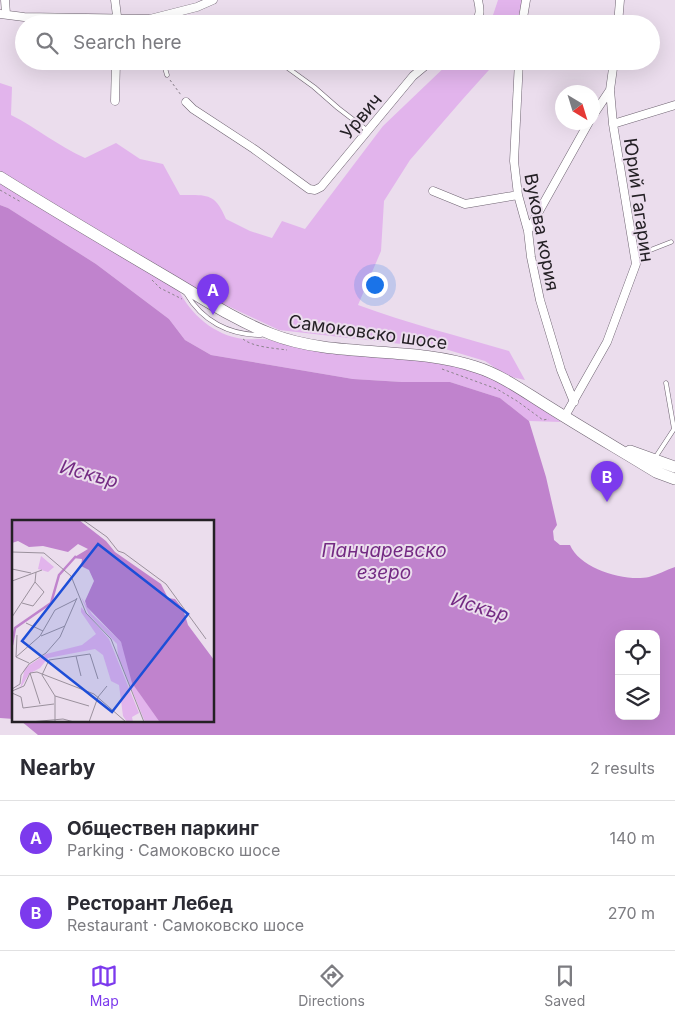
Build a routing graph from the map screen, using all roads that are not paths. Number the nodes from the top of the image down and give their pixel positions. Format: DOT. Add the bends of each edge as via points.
graph roads {
  1 [pos="5,0"];
  2 [pos="115,0"];
  3 [pos="213,0"];
  4 [pos="478,0"];
  5 [pos="526,0"];
  6 [pos="620,0"];
  7 [pos="3,14"];
  8 [pos="117,15"];
  9 [pos="171,15"];
  10 [pos="480,15"];
  11 [pos="524,15"];
  12 [pos="619,15"];
  13 [pos="116,70"];
  14 [pos="165,70"];
  15 [pos="291,70"];
  16 [pos="420,70"];
  17 [pos="519,70"];
  18 [pos="613,70"];
  19 [pos="167,76"];
  20 [pos="610,90"];
  21 [pos="114,101"];
  22 [pos="186,102"];
  23 [pos="600,105"];
  24 [pos="675,105"];
  25 [pos="613,124"];
  26 [pos="585,130"];
  27 [pos="368,131"];
  28 [pos="0,177"];
  29 [pos="433,191"];
  30 [pos="518,195"];
  31 [pos="528,231"];
  32 [pos="671,242"];
  33 [pos="635,256"];
  34 [pos="183,286"];
  35 [pos="270,334"];
  36 [pos="666,383"];
  37 [pos="574,402"];
  38 [pos="564,416"];
  39 [pos="603,441"];
  40 [pos="654,460"];
  41 [pos="675,467"];
  42 [pos="675,479"];
  1 -- 7 [label="street"];
  2 -- 8 [label="street"];
  3 -- 9 [label="street"];
  4 -- 10 [label="street"];
  5 -- 11 [label="street"];
  6 -- 12 [label="street"];
  13 -- 21 [label="street"];
  14 -- 19 [label="lane"];
  15 -- 27 [label="lane"];
  16 -- 27 [label="street, Урвич"];
  17 -- 30 [label="street, Вукова кория" via="514,161"];
  18 -- 20 [label="street, Юрий Гагарин"];
  20 -- 23 [label="street"];
  20 -- 25 [label="street, Юрий Гагарин"];
  22 -- 27 [label="street, Урвич" via="308,189 321,187"];
  24 -- 25 [label="street"];
  25 -- 33 [label="street, Юрий Гагарин"];
  26 -- 31 [label="street"];
  28 -- 34 [label="main road, Самоковско шосе"];
  29 -- 30 [label="street" via="465,204"];
  30 -- 31 [label="street, Вукова кория"];
  31 -- 37 [label="street, Вукова кория" via="540,300"];
  32 -- 33 [label="lane"];
  33 -- 37 [label="street, Юрий Гагарин" via="636,264 607,342"];
  34 -- 35 [label="main road, Самоковско шосе"];
  34 -- 35 [label="lane" via="191,302 209,320 242,334"];
  35 -- 38 [label="main road, Самоковско шосе" via="290,341 477,367 510,382"];
  36 -- 40 [label="lane" via="674,429"];
  37 -- 38 [label="street, Юрий Гагарин"];
  38 -- 39 [label="main road, Самоковско шосе"];
  39 -- 40 [label="main road, Самоковско шосе"];
  39 -- 42 [label="main road, Самоковско шосе" via="656,472"];
  40 -- 41 [label="main road, Самоковско шосе"];
}
